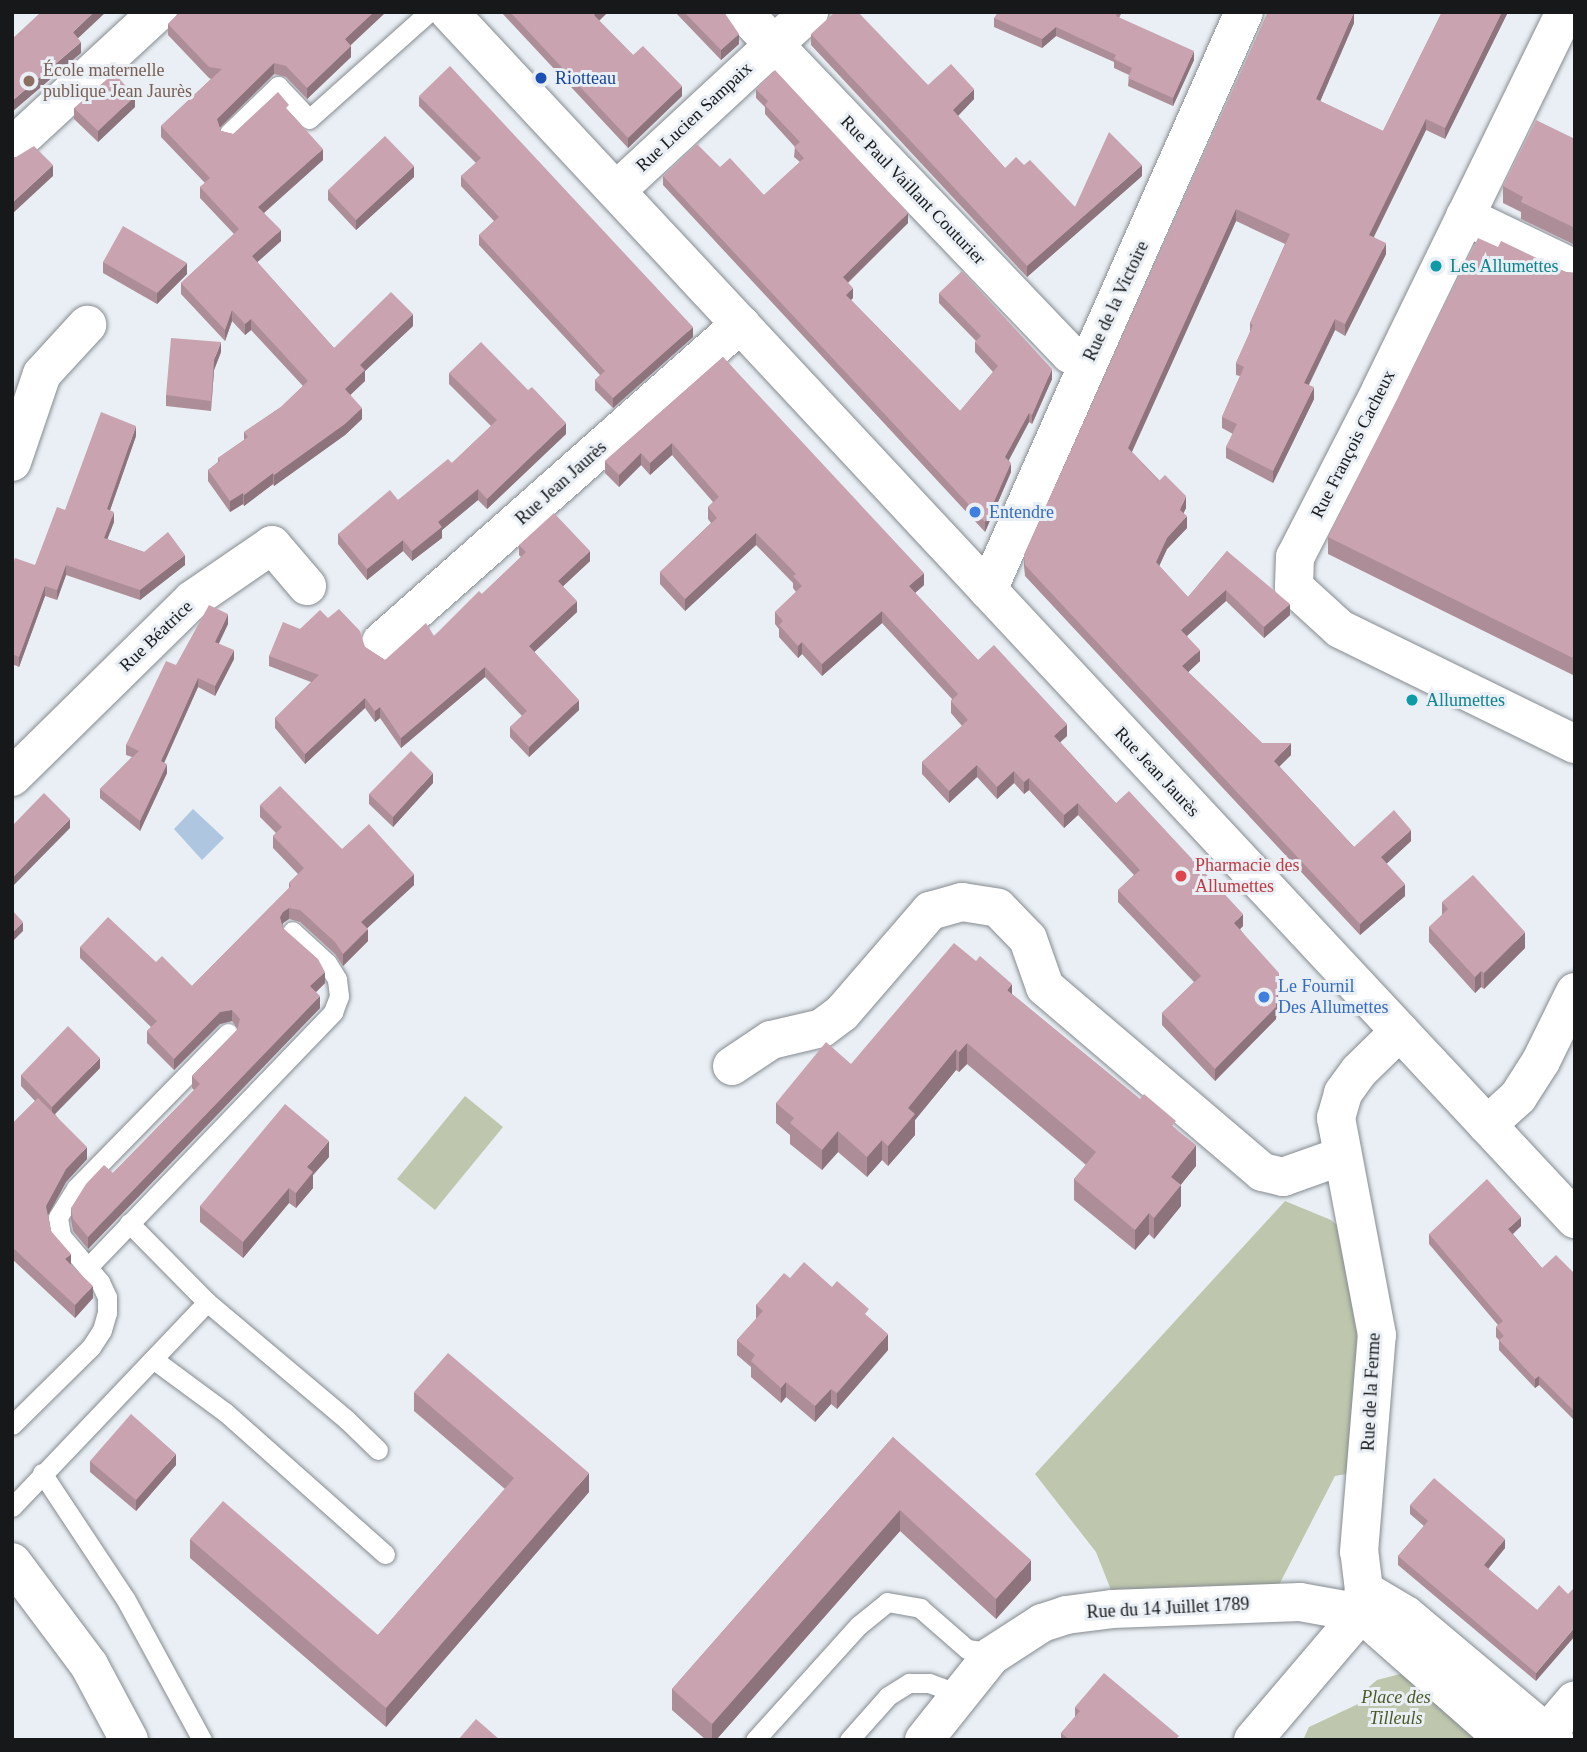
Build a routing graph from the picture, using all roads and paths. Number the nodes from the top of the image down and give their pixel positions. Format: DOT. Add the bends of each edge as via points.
graph roads {
  1 [pos="158,12"];
  2 [pos="429,12"];
  3 [pos="449,12"];
  4 [pos="743,12"];
  5 [pos="809,12"];
  6 [pos="1565,12"];
  7 [pos="1242,13"];
  8 [pos="773,44"];
  9 [pos="229,133"];
  10 [pos="12,147"];
  11 [pos="617,190"];
  12 [pos="1465,216"];
  13 [pos="1575,269"];
  14 [pos="741,324"];
  15 [pos="87,325"];
  16 [pos="1087,363"];
  17 [pos="12,461"];
  18 [pos="307,586"];
  19 [pos="988,590"];
  20 [pos="382,642"];
  21 [pos="1575,744"];
  22 [pos="12,777"];
  23 [pos="292,931"];
  24 [pos="1575,992"];
  25 [pos="1400,1031"];
  26 [pos="228,1033"];
  27 [pos="732,1066"];
  28 [pos="1488,1125"];
  29 [pos="1342,1156"];
  30 [pos="1575,1219"];
  31 [pos="129,1223"];
  32 [pos="88,1267"];
  33 [pos="207,1302"];
  34 [pos="153,1359"];
  35 [pos="12,1425"];
  36 [pos="378,1450"];
  37 [pos="42,1473"];
  38 [pos="12,1507"];
  39 [pos="385,1554"];
  40 [pos="12,1562"];
  41 [pos="1362,1601"];
  42 [pos="989,1660"];
  43 [pos="957,1699"];
  44 [pos="1575,1700"];
  45 [pos="1548,1738"];
  46 [pos="128,1740"];
  47 [pos="202,1740"];
  48 [pos="755,1740"];
  49 [pos="849,1740"];
  50 [pos="924,1740"];
  51 [pos="1253,1740"];
  52 [pos="1505,1740"];
  1 -- 10 [label="street"];
  2 -- 9 [label="lane" via="309,119 278,86"];
  3 -- 11 [label="street, Rue Jean Jaurès"];
  4 -- 8 [label="street, Rue Paul Vaillant Couturier"];
  5 -- 8 [label="street, Rue Lucien Sampaix"];
  6 -- 12 [label="street, Rue François Cacheux"];
  7 -- 16 [label="street, Rue de la Victoire"];
  8 -- 11 [label="street, Rue Lucien Sampaix"];
  8 -- 16 [label="street, Rue Paul Vaillant Couturier" via="1070,354"];
  11 -- 14 [label="street, Rue Jean Jaurès"];
  12 -- 13 [label="street"];
  12 -- 21 [label="street, Rue François Cacheux" via="1296,557 1294,587 1340,629"];
  14 -- 19 [label="street, Rue Jean Jaurès"];
  14 -- 20 [label="street, Rue Jean Jaurès"];
  15 -- 17 [label="street" via="42,374"];
  16 -- 19 [label="street, Rue de la Victoire"];
  18 -- 22 [label="street, Rue Béatrice" via="272,545 192,600"];
  19 -- 25 [label="street, Rue Jean Jaurès"];
  23 -- 31 [label="lane" via="327,963 337,979 339,996 333,1012"];
  24 -- 28 [label="street" via="1518,1097"];
  25 -- 28 [label="street, Rue Jean Jaurès"];
  25 -- 29 [label="street, Rue de la Ferme" via="1343,1093 1336,1118"];
  26 -- 32 [label="lane" via="76,1188 58,1217 61,1236"];
  27 -- 29 [label="street" via="771,1040 822,1028 842,1013 930,911 962,902 998,908 1028,939 1045,987 1262,1172 1283,1177"];
  28 -- 30 [label="street, Rue Jean Jaurès"];
  29 -- 41 [label="street, Rue de la Ferme" via="1377,1335 1359,1552"];
  31 -- 32 [label="lane"];
  31 -- 33 [label="lane"];
  32 -- 35 [label="lane" via="107,1297 102,1330 75,1364"];
  33 -- 34 [label="lane"];
  33 -- 36 [label="lane"];
  34 -- 37 [label="lane"];
  34 -- 39 [label="lane" via="225,1412"];
  37 -- 38 [label="lane"];
  37 -- 47 [label="lane" via="126,1600"];
  40 -- 46 [label="street" via="89,1665"];
  41 -- 42 [label="street, Rue du 14 Juillet 1789" via="1082,1611 1042,1623"];
  41 -- 45 [label="street" via="1406,1615"];
  41 -- 51 [label="street"];
  41 -- 52 [label="street"];
  42 -- 43 [label="street, Rue du 14 Juillet 1789"];
  42 -- 48 [label="lane" via="981,1651 967,1649 920,1608 887,1602 859,1625"];
  43 -- 49 [label="lane" via="929,1683 909,1683 888,1696"];
  43 -- 50 [label="street, Rue du 14 Juillet 1789"];
  44 -- 45 [label="street"];
}
